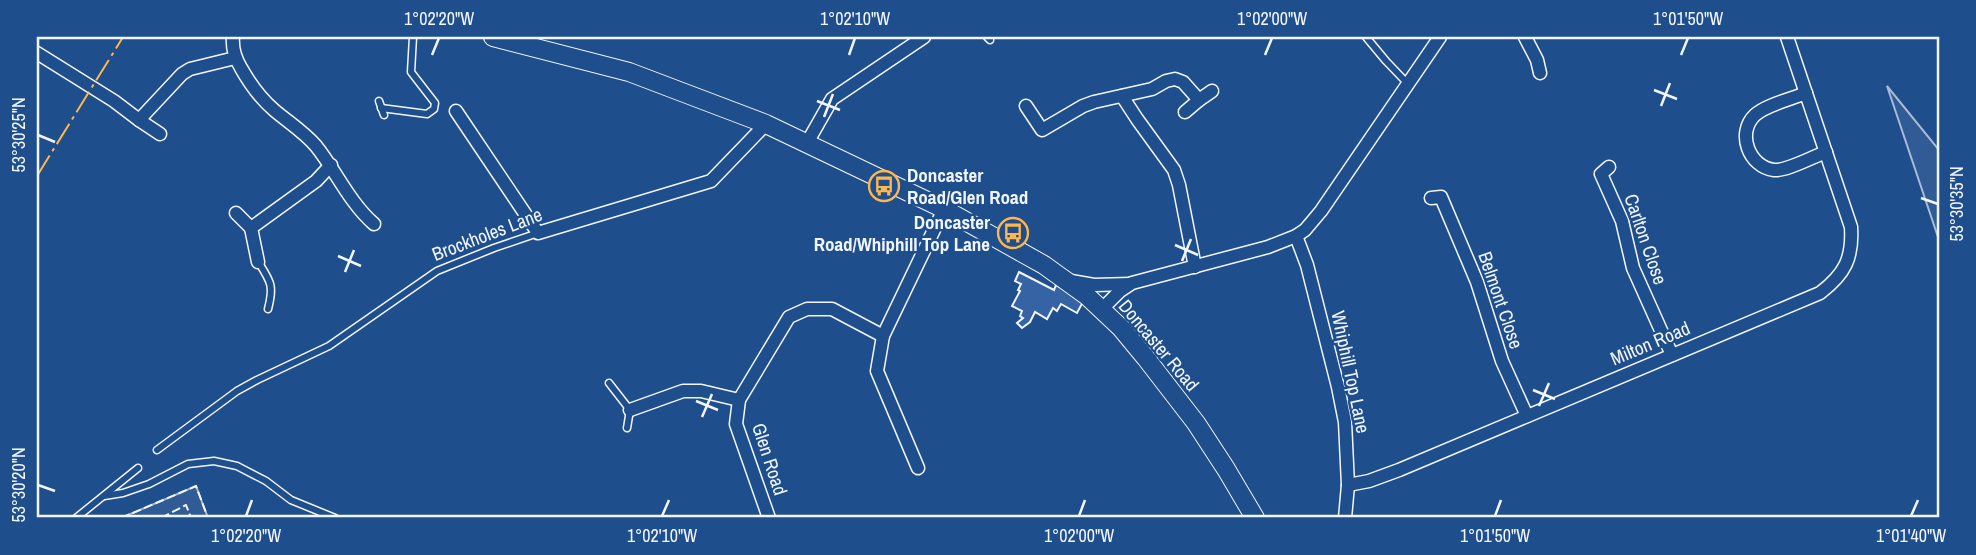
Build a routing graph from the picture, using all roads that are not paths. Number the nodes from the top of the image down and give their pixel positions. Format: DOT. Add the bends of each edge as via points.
graph roads {
  1 [pos="233,37"];
  2 [pos="413,37"];
  3 [pos="493,37"];
  4 [pos="924,37"];
  5 [pos="1366,37"];
  6 [pos="1440,37"];
  7 [pos="1525,37"];
  8 [pos="1787,37"];
  9 [pos="37,53"];
  10 [pos="235,58"];
  11 [pos="1542,63"];
  12 [pos="1408,84"];
  13 [pos="1212,91"];
  14 [pos="1806,93"];
  15 [pos="1122,96"];
  16 [pos="1199,100"];
  17 [pos="1026,106"];
  18 [pos="382,108"];
  19 [pos="456,111"];
  20 [pos="1185,112"];
  21 [pos="139,120"];
  22 [pos="766,124"];
  23 [pos="160,134"];
  24 [pos="807,144"];
  25 [pos="1825,152"];
  26 [pos="331,165"];
  27 [pos="1600,171"];
  28 [pos="1440,195"];
  29 [pos="944,209"];
  30 [pos="236,213"];
  31 [pos="373,224"];
  32 [pos="251,228"];
  33 [pos="538,233"];
  34 [pos="1296,236"];
  35 [pos="258,262"];
  36 [pos="1195,267"];
  37 [pos="1068,281"];
  38 [pos="1131,284"];
  39 [pos="268,309"];
  40 [pos="1102,309"];
  41 [pos="883,336"];
  42 [pos="1672,355"];
  43 [pos="609,383"];
  44 [pos="739,400"];
  45 [pos="630,410"];
  46 [pos="1527,416"];
  47 [pos="627,428"];
  48 [pos="157,450"];
  49 [pos="138,468"];
  50 [pos="918,468"];
  51 [pos="1348,485"];
  52 [pos="104,496"];
  53 [pos="76,518"];
  54 [pos="335,518"];
  55 [pos="769,518"];
  56 [pos="1255,518"];
  57 [pos="1345,518"];
  1 -- 10 [label="street"];
  2 -- 18 [label="lane" via="411,72 435,103 434,108 427,114"];
  3 -- 22 [label="main road, Doncaster Road" via="629,72"];
  4 -- 24 [label="street" via="832,99"];
  5 -- 12 [label="lane"];
  6 -- 12 [label="street"];
  7 -- 11 [label="street"];
  8 -- 14 [label="street, Milton Road"];
  9 -- 21 [label="street"];
  10 -- 21 [label="street" via="190,69"];
  10 -- 26 [label="street" via="255,91 313,142"];
  12 -- 34 [label="street" via="1312,223"];
  13 -- 16 [label="street"];
  14 -- 25 [label="street, Milton Road"];
  14 -- 25 [label="street" via="1755,116 1748,125 1746,148 1753,159 1772,170"];
  15 -- 16 [label="street" via="1175,79"];
  15 -- 17 [label="street" via="1083,106 1038,133"];
  15 -- 36 [label="street" via="1174,170"];
  16 -- 20 [label="street"];
  19 -- 33 [label="street"];
  21 -- 23 [label="street"];
  22 -- 24 [label="main road, Doncaster Road"];
  22 -- 33 [label="street, Brockholes Lane" via="711,181"];
  24 -- 29 [label="main road, Doncaster Road"];
  25 -- 42 [label="street, Milton Road" via="1851,227 1849,259 1842,272 1820,293"];
  26 -- 31 [label="street" via="360,212"];
  26 -- 32 [label="street"];
  27 -- 42 [label="street, Carlton Close" via="1622,221 1633,268"];
  28 -- 46 [label="street, Belmont Close"];
  29 -- 37 [label="main road, Doncaster Road"];
  29 -- 41 [label="street"];
  30 -- 32 [label="street"];
  32 -- 35 [label="street"];
  33 -- 48 [label="lane, Brockholes Lane" via="437,271 329,346 237,391"];
  34 -- 36 [label="street"];
  34 -- 51 [label="street, Whiphill Top Lane" via="1338,387"];
  35 -- 39 [label="lane" via="273,292"];
  36 -- 38 [label="street"];
  37 -- 38 [label="street"];
  37 -- 40 [label="main road, Doncaster Road"];
  38 -- 40 [label="street"];
  40 -- 56 [label="main road, Doncaster Road" via="1196,423"];
  41 -- 44 [label="street, Glen Road" via="832,309 807,309 789,317"];
  41 -- 50 [label="street" via="877,371"];
  42 -- 46 [label="street, Milton Road"];
  43 -- 45 [label="lane"];
  44 -- 45 [label="street" via="683,391"];
  44 -- 55 [label="street, Glen Road" via="736,424"];
  45 -- 47 [label="lane"];
  46 -- 51 [label="street, Milton Road" via="1399,470"];
  49 -- 52 [label="lane"];
  51 -- 57 [label="street, Whiphill Top Lane"];
  52 -- 53 [label="lane"];
  52 -- 54 [label="lane" via="149,484 188,464 214,461 237,466 291,500"];
}
